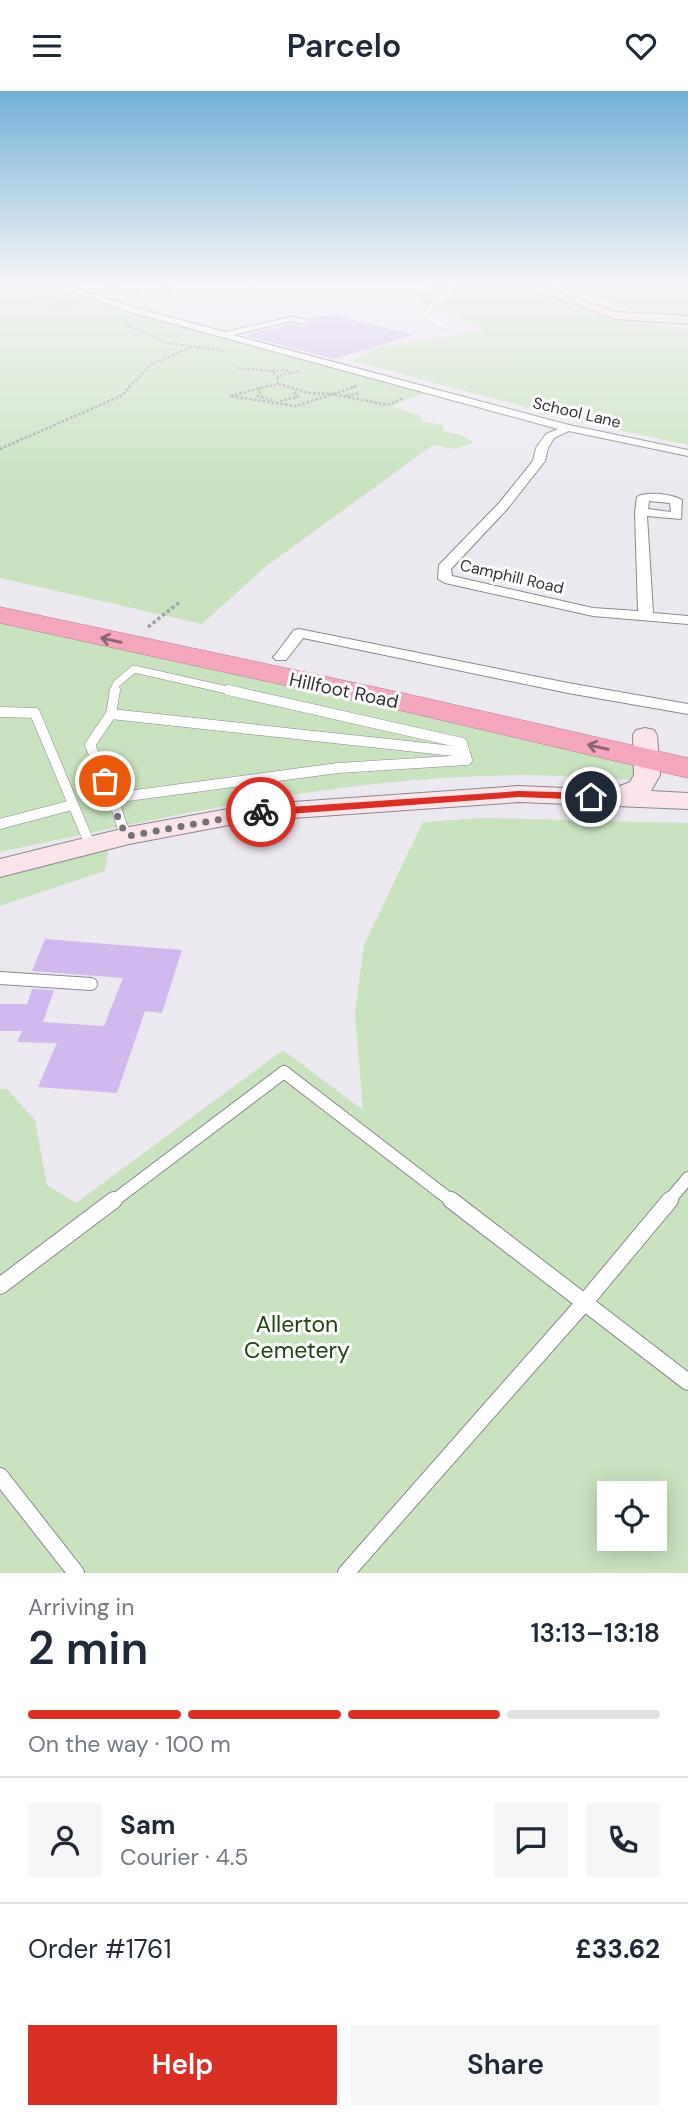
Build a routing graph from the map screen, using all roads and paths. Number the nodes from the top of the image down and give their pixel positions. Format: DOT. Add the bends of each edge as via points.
graph roads {
  1 [pos="178,353"];
  2 [pos="295,353"];
  3 [pos="237,368"];
  4 [pos="309,368"];
  5 [pos="271,371"];
  6 [pos="303,371"];
  7 [pos="279,378"];
  8 [pos="278,384"];
  9 [pos="258,388"];
  10 [pos="293,389"];
  11 [pos="359,393"];
  12 [pos="343,397"];
  13 [pos="382,398"];
  14 [pos="291,400"];
  15 [pos="306,402"];
  16 [pos="387,405"];
  17 [pos="568,428"];
  18 [pos="0,449"];
  19 [pos="688,453"];
  20 [pos="641,512"];
  21 [pos="0,594"];
  22 [pos="181,601"];
  23 [pos="0,615"];
  24 [pos="646,617"];
  25 [pos="688,621"];
  26 [pos="148,627"];
  27 [pos="281,657"];
  28 [pos="688,709"];
  29 [pos="0,712"];
  30 [pos="111,714"];
  31 [pos="688,744"];
  32 [pos="645,747"];
  33 [pos="463,752"];
  34 [pos="688,768"];
  35 [pos="615,797"];
  36 [pos="113,798"];
  37 [pos="688,801"];
  38 [pos="72,805"];
  39 [pos="0,824"];
  40 [pos="129,836"];
  41 [pos="91,847"];
  42 [pos="0,868"];
  43 [pos="0,978"];
  44 [pos="91,984"];
  45 [pos="688,1178"];
  46 [pos="0,1286"];
  47 [pos="584,1303"];
  48 [pos="688,1382"];
  49 [pos="0,1476"];
  50 [pos="76,1573"];
  51 [pos="346,1573"];
  1 -- 18 [label="path" via="152,364 123,395"];
  2 -- 17 [label="street, School Lane"];
  3 -- 5 [label="path"];
  4 -- 5 [label="path"];
  5 -- 7 [label="path"];
  6 -- 7 [label="path"];
  7 -- 8 [label="path"];
  8 -- 9 [label="path"];
  8 -- 10 [label="path"];
  9 -- 14 [label="path" via="262,398"];
  9 -- 15 [label="path" via="230,396 296,406"];
  10 -- 14 [label="path" via="298,397"];
  10 -- 15 [label="path" via="333,394"];
  11 -- 12 [label="path"];
  13 -- 16 [label="path"];
  14 -- 15 [label="path"];
  17 -- 19 [label="street, School Lane"];
  17 -- 24 [label="street, Camphill Road" via="550,436 539,461 513,494 444,568 445,579 593,612"];
  20 -- 24 [label="street"];
  21 -- 26 [label="highway, Hillfoot Road"];
  22 -- 26 [label="path"];
  32 -- 23 [label="highway, Hillfoot Road, one-way" via="407,703"];
  24 -- 25 [label="street, Camphill Road"];
  26 -- 27 [label="highway, Hillfoot Road"];
  27 -- 28 [label="street, Hillfoot Road" via="299,633"];
  27 -- 32 [label="highway, Hillfoot Road" via="393,677"];
  29 -- 38 [label="lane" via="35,713"];
  30 -- 33 [label="lane"];
  30 -- 33 [label="lane" via="116,684 134,669 462,743"];
  30 -- 36 [label="lane" via="90,745"];
  31 -- 32 [label="highway, Hillfoot Road"];
  32 -- 34 [label="highway, Hillfoot Road"];
  32 -- 35 [label="street" via="647,775 641,787"];
  33 -- 36 [label="lane" via="467,761 338,768"];
  35 -- 37 [label="street"];
  35 -- 40 [label="street" via="519,794 395,801 250,813"];
  36 -- 40 [label="lane"];
  38 -- 39 [label="lane"];
  38 -- 41 [label="lane"];
  40 -- 41 [label="street"];
  41 -- 42 [label="street"];
  43 -- 44 [label="lane"];
  45 -- 47 [label="lane"];
  46 -- 47 [label="lane" via="284,1072"];
  47 -- 48 [label="lane"];
  47 -- 51 [label="lane"];
  49 -- 50 [label="lane"];
}
